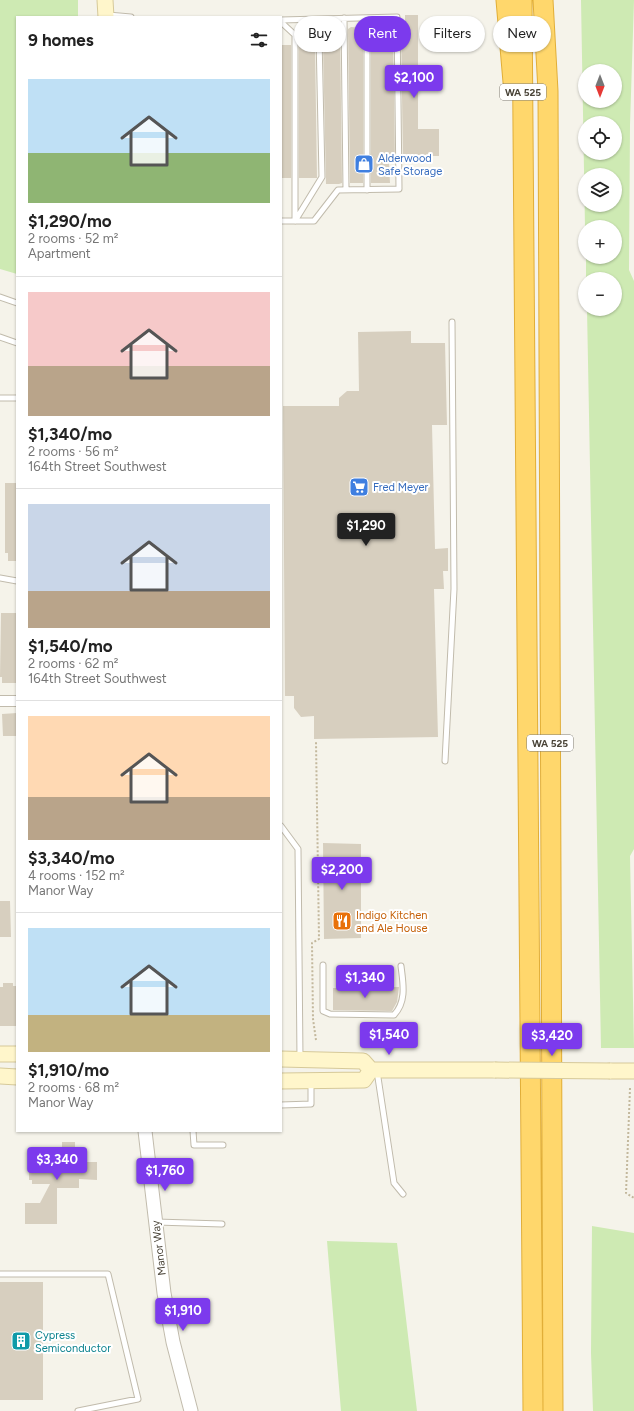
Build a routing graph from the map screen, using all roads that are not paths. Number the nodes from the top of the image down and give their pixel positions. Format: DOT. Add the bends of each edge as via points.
graph roads {
  1 [pos="506,0"];
  2 [pos="522,0"];
  3 [pos="543,0"];
  4 [pos="106,11"];
  5 [pos="127,16"];
  6 [pos="294,20"];
  7 [pos="282,21"];
  8 [pos="282,22"];
  9 [pos="294,34"];
  10 [pos="295,52"];
  11 [pos="319,52"];
  12 [pos="344,52"];
  13 [pos="367,52"];
  14 [pos="397,52"];
  15 [pos="523,184"];
  16 [pos="346,190"];
  17 [pos="367,190"];
  18 [pos="295,221"];
  19 [pos="282,223"];
  20 [pos="0,297"];
  21 [pos="16,303"];
  22 [pos="452,322"];
  23 [pos="0,337"];
  24 [pos="16,343"];
  25 [pos="0,398"];
  26 [pos="16,398"];
  27 [pos="0,578"];
  28 [pos="16,581"];
  29 [pos="16,700"];
  30 [pos="0,701"];
  31 [pos="445,761"];
  32 [pos="282,827"];
  33 [pos="323,965"];
  34 [pos="401,966"];
  35 [pos="0,1054"];
  36 [pos="16,1054"];
  37 [pos="282,1059"];
  38 [pos="300,1059"];
  39 [pos="374,1070"];
  40 [pos="634,1072"];
  41 [pos="0,1076"];
  42 [pos="16,1077"];
  43 [pos="282,1081"];
  44 [pos="311,1081"];
  45 [pos="282,1105"];
  46 [pos="145,1132"];
  47 [pos="193,1132"];
  48 [pos="223,1145"];
  49 [pos="403,1194"];
  50 [pos="155,1222"];
  51 [pos="222,1224"];
  52 [pos="0,1274"];
  53 [pos="78,1411"];
  54 [pos="191,1411"];
  55 [pos="533,1411"];
  56 [pos="553,1411"];
  1 -- 15 [label="highway"];
  2 -- 15 [label="highway, WA 525"];
  3 -- 56 [label="highway, WA 525" via="548,91"];
  4 -- 5 [label="lane"];
  6 -- 7 [label="lane"];
  8 -- 9 [label="lane"];
  10 -- 18 [label="lane"];
  11 -- 18 [label="lane" via="322,177"];
  12 -- 16 [label="lane"];
  13 -- 17 [label="lane"];
  14 -- 17 [label="lane" via="399,189"];
  15 -- 55 [label="highway, WA 525"];
  16 -- 17 [label="lane"];
  16 -- 18 [label="lane" via="338,190 314,220"];
  18 -- 19 [label="lane"];
  20 -- 21 [label="lane"];
  22 -- 31 [label="lane" via="454,589"];
  23 -- 24 [label="lane"];
  25 -- 26 [label="lane"];
  27 -- 28 [label="lane"];
  29 -- 30 [label="street"];
  32 -- 38 [label="lane" via="298,849"];
  33 -- 34 [label="lane" via="323,1011 330,1014 394,1015 400,1010 404,998"];
  35 -- 36 [label="main road"];
  37 -- 38 [label="main road"];
  38 -- 39 [label="main road" via="363,1060"];
  39 -- 40 [label="main road, bridge"];
  39 -- 44 [label="main road" via="364,1080"];
  39 -- 49 [label="lane" via="394,1183"];
  41 -- 42 [label="main road"];
  43 -- 44 [label="main road"];
  44 -- 45 [label="lane" via="312,1104"];
  46 -- 50 [label="street, Manor Way"];
  47 -- 48 [label="lane" via="194,1145"];
  50 -- 51 [label="lane"];
  50 -- 54 [label="street, Manor Way" via="167,1314"];
  52 -- 53 [label="lane" via="108,1274 138,1399"];
}
